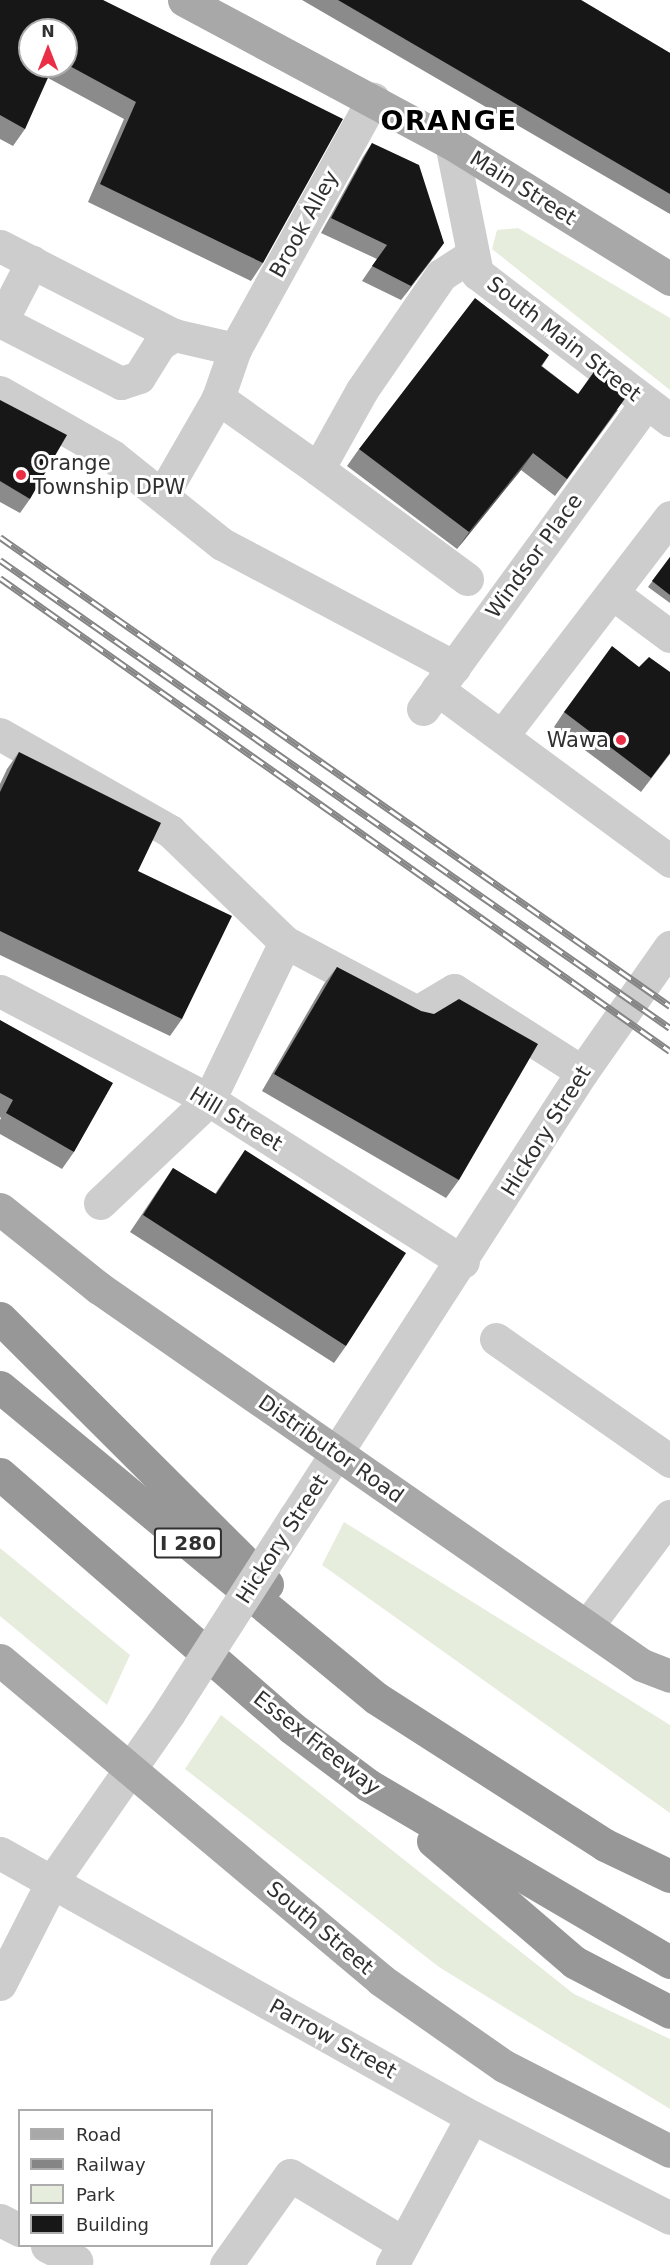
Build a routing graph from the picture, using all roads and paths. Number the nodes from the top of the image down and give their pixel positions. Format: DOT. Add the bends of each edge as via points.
graph roads {
  1 [pos="185,0"];
  2 [pos="372,99"];
  3 [pos="451,143"];
  4 [pos="0,246"];
  5 [pos="473,254"];
  6 [pos="32,262"];
  7 [pos="670,279"];
  8 [pos="1,321"];
  9 [pos="174,335"];
  10 [pos="235,349"];
  11 [pos="0,393"];
  12 [pos="218,398"];
  13 [pos="658,411"];
  14 [pos="318,469"];
  15 [pos="164,492"];
  16 [pos="670,517"];
  17 [pos="467,579"];
  18 [pos="612,593"];
  19 [pos="670,636"];
  20 [pos="438,688"];
  21 [pos="0,734"];
  22 [pos="502,736"];
  23 [pos="668,854"];
  24 [pos="285,942"];
  25 [pos="670,947"];
  26 [pos="0,991"];
  27 [pos="582,1072"];
  28 [pos="209,1100"];
  29 [pos="100,1203"];
  30 [pos="0,1209"];
  31 [pos="463,1262"];
  32 [pos="0,1318"];
  33 [pos="496,1339"];
  34 [pos="0,1387"];
  35 [pos="338,1454"];
  36 [pos="670,1461"];
  37 [pos="0,1474"];
  38 [pos="670,1516"];
  39 [pos="586,1626"];
  40 [pos="0,1660"];
  41 [pos="670,1676"];
  42 [pos="376,1698"];
  43 [pos="132,1770"];
  44 [pos="368,1785"];
  45 [pos="0,1853"];
  46 [pos="670,1875"];
  47 [pos="53,1880"];
  48 [pos="670,1962"];
  49 [pos="0,1984"];
  50 [pos="670,2012"];
  51 [pos="472,2117"];
  52 [pos="670,2151"];
  53 [pos="670,2218"];
  54 [pos="0,2220"];
  55 [pos="18,2229"];
  56 [pos="49,2247"];
  57 [pos="401,2257"];
  58 [pos="76,2261"];
  59 [pos="226,2265"];
  1 -- 2 [label="main road, Main Street"];
  2 -- 3 [label="main road, Main Street"];
  2 -- 10 [label="street, Brook Alley"];
  3 -- 5 [label="street, South Main Street"];
  3 -- 7 [label="main road, Main Street"];
  4 -- 6 [label="street"];
  5 -- 13 [label="street, South Main Street" via="477,273"];
  5 -- 14 [label="street" via="441,275 362,390"];
  6 -- 8 [label="street"];
  6 -- 9 [label="street"];
  8 -- 9 [label="street" via="121,383 139,377 160,344"];
  9 -- 10 [label="street"];
  10 -- 12 [label="street, Brook Alley"];
  11 -- 15 [label="street" via="112,456 138,480"];
  12 -- 14 [label="street"];
  12 -- 15 [label="street, Brook Alley"];
  13 -- 20 [label="street, Windsor Place"];
  14 -- 17 [label="street"];
  15 -- 20 [label="street" via="222,544"];
  16 -- 18 [label="street"];
  18 -- 19 [label="street"];
  18 -- 22 [label="street"];
  20 -- 22 [label="street"];
  21 -- 24 [label="street" via="170,831"];
  22 -- 23 [label="street"];
  24 -- 27 [label="street" via="417,1012 454,990"];
  24 -- 28 [label="street"];
  25 -- 27 [label="street, Hickory Street"];
  26 -- 28 [label="street, Hill Street"];
  27 -- 31 [label="street, Hickory Street"];
  28 -- 29 [label="street"];
  28 -- 31 [label="street, Hill Street"];
  30 -- 35 [label="main road, Distributor Road" via="99,1288"];
  31 -- 35 [label="street, Hickory Street"];
  32 -- 42 [label="highway"];
  33 -- 36 [label="street"];
  34 -- 42 [label="highway, I 280"];
  35 -- 39 [label="main road, Distributor Road"];
  35 -- 43 [label="street, Hickory Street, bridge"];
  37 -- 44 [label="highway, Essex Freeway" via="292,1728"];
  38 -- 39 [label="street"];
  39 -- 41 [label="main road, Distributor Road" via="642,1665"];
  40 -- 43 [label="main road, South Street"];
  42 -- 46 [label="highway, I 280" via="605,1845"];
  43 -- 47 [label="street, Hickory Street"];
  43 -- 52 [label="main road, South Street" via="381,1980 504,2066"];
  44 -- 48 [label="highway, Essex Freeway"];
  44 -- 50 [label="highway" via="574,1962"];
  45 -- 47 [label="street, Parrow Street"];
  47 -- 49 [label="street, Hickory Street"];
  47 -- 51 [label="street, Parrow Street"];
  51 -- 53 [label="street, Parrow Street"];
  51 -- 57 [label="street"];
  54 -- 55 [label="street"];
  56 -- 58 [label="street"];
  57 -- 59 [label="street" via="290,2175"];
}
